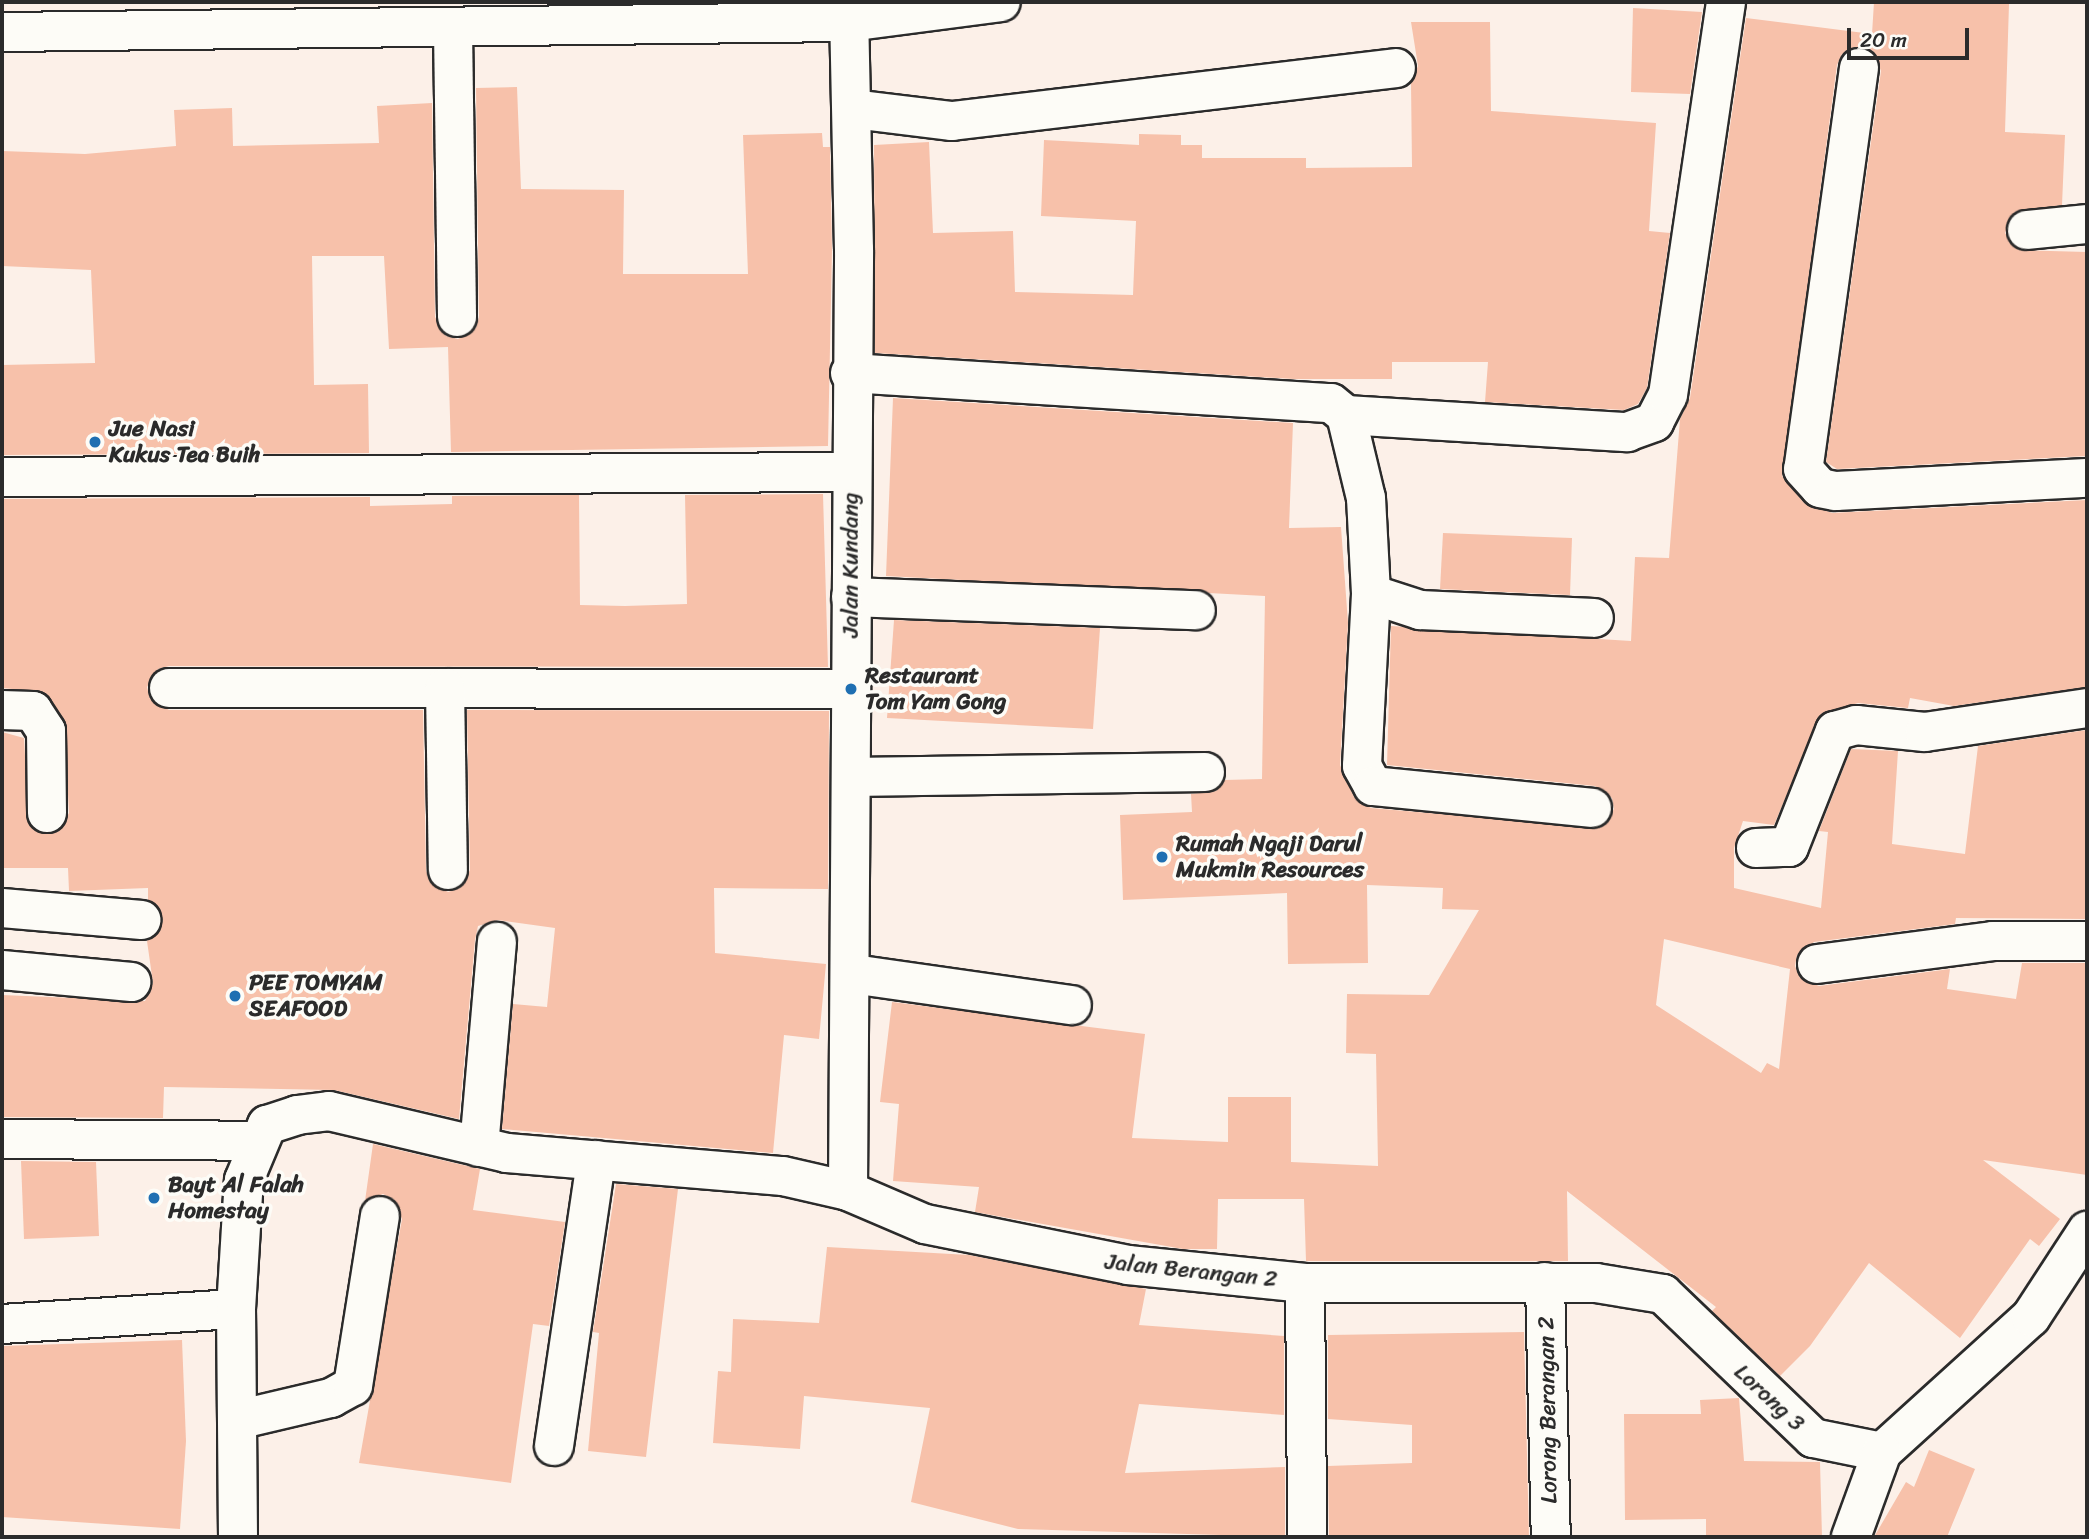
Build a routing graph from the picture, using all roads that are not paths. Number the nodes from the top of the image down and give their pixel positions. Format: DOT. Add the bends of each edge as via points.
graph roads {
  1 [pos="1001,2"];
  2 [pos="1726,2"];
  3 [pos="849,12"];
  4 [pos="214,17"];
  5 [pos="453,29"];
  6 [pos="2,32"];
  7 [pos="1396,68"];
  8 [pos="1859,68"];
  9 [pos="853,109"];
  10 [pos="2087,224"];
  11 [pos="2027,230"];
  12 [pos="457,317"];
  13 [pos="850,373"];
  14 [pos="1346,415"];
  15 [pos="850,472"];
  16 [pos="2,477"];
  17 [pos="2087,478"];
  18 [pos="1371,594"];
  19 [pos="851,597"];
  20 [pos="1196,610"];
  21 [pos="1594,618"];
  22 [pos="169,688"];
  23 [pos="445,688"];
  24 [pos="851,689"];
  25 [pos="2087,708"];
  26 [pos="2,710"];
  27 [pos="1205,772"];
  28 [pos="852,777"];
  29 [pos="1592,808"];
  30 [pos="47,813"];
  31 [pos="1756,848"];
  32 [pos="448,870"];
  33 [pos="2,908"];
  34 [pos="141,920"];
  35 [pos="2087,941"];
  36 [pos="497,942"];
  37 [pos="1817,964"];
  38 [pos="2,970"];
  39 [pos="853,974"];
  40 [pos="131,982"];
  41 [pos="1072,1005"];
  42 [pos="2,1139"];
  43 [pos="259,1141"];
  44 [pos="480,1147"];
  45 [pos="596,1160"];
  46 [pos="848,1191"];
  47 [pos="380,1216"];
  48 [pos="2087,1231"];
  49 [pos="1545,1282"];
  50 [pos="1305,1283"];
  51 [pos="236,1309"];
  52 [pos="2,1324"];
  53 [pos="237,1420"];
  54 [pos="554,1446"];
  55 [pos="1882,1452"];
  56 [pos="238,1537"];
  57 [pos="1307,1537"];
  58 [pos="1551,1537"];
  59 [pos="1851,1537"];
  1 -- 3 [label="street"];
  2 -- 14 [label="street" via="1668,395 1654,422 1627,432"];
  3 -- 5 [label="street"];
  3 -- 9 [label="street, Jalan Kundang"];
  4 -- 5 [label="street"];
  4 -- 6 [label="street"];
  5 -- 12 [label="street"];
  7 -- 9 [label="street" via="952,121"];
  8 -- 17 [label="street" via="1803,469 1820,488 1836,491"];
  9 -- 13 [label="street, Jalan Kundang"];
  10 -- 11 [label="street"];
  13 -- 14 [label="street" via="1304,399 1331,403"];
  13 -- 15 [label="street, Jalan Kundang"];
  14 -- 18 [label="street" via="1366,498"];
  15 -- 16 [label="street"];
  15 -- 19 [label="street, Jalan Kundang"];
  18 -- 21 [label="street" via="1420,610"];
  18 -- 29 [label="street" via="1362,766 1373,786"];
  19 -- 20 [label="street"];
  19 -- 24 [label="street, Jalan Kundang"];
  22 -- 23 [label="street"];
  23 -- 24 [label="street"];
  23 -- 32 [label="street"];
  24 -- 28 [label="street, Jalan Kundang"];
  25 -- 31 [label="street" via="1925,732 1856,725 1835,732 1789,847"];
  26 -- 30 [label="street" via="33,711 46,732"];
  27 -- 28 [label="street"];
  28 -- 39 [label="street, Jalan Kundang"];
  33 -- 34 [label="street"];
  35 -- 37 [label="street" via="1993,940"];
  36 -- 44 [label="street"];
  38 -- 40 [label="street"];
  39 -- 41 [label="street"];
  39 -- 46 [label="street, Jalan Kundang"];
  42 -- 43 [label="street"];
  43 -- 44 [label="street, Jalan Berangan 2" via="267,1125 329,1111"];
  43 -- 51 [label="street" via="244,1180"];
  44 -- 45 [label="street, Jalan Berangan 2"];
  45 -- 46 [label="street, Jalan Berangan 2" via="783,1176"];
  45 -- 54 [label="street"];
  46 -- 50 [label="street, Jalan Berangan 2" via="925,1224 1015,1247"];
  47 -- 53 [label="street" via="353,1385 331,1398"];
  48 -- 55 [label="street" via="2032,1317"];
  49 -- 50 [label="street, Jalan Berangan 2"];
  49 -- 55 [label="street, Lorong 3" via="1663,1294 1813,1438"];
  49 -- 58 [label="street, Lorong Berangan 2"];
  50 -- 57 [label="street"];
  51 -- 52 [label="street"];
  51 -- 53 [label="street"];
  53 -- 56 [label="street"];
  55 -- 59 [label="street"];
}
